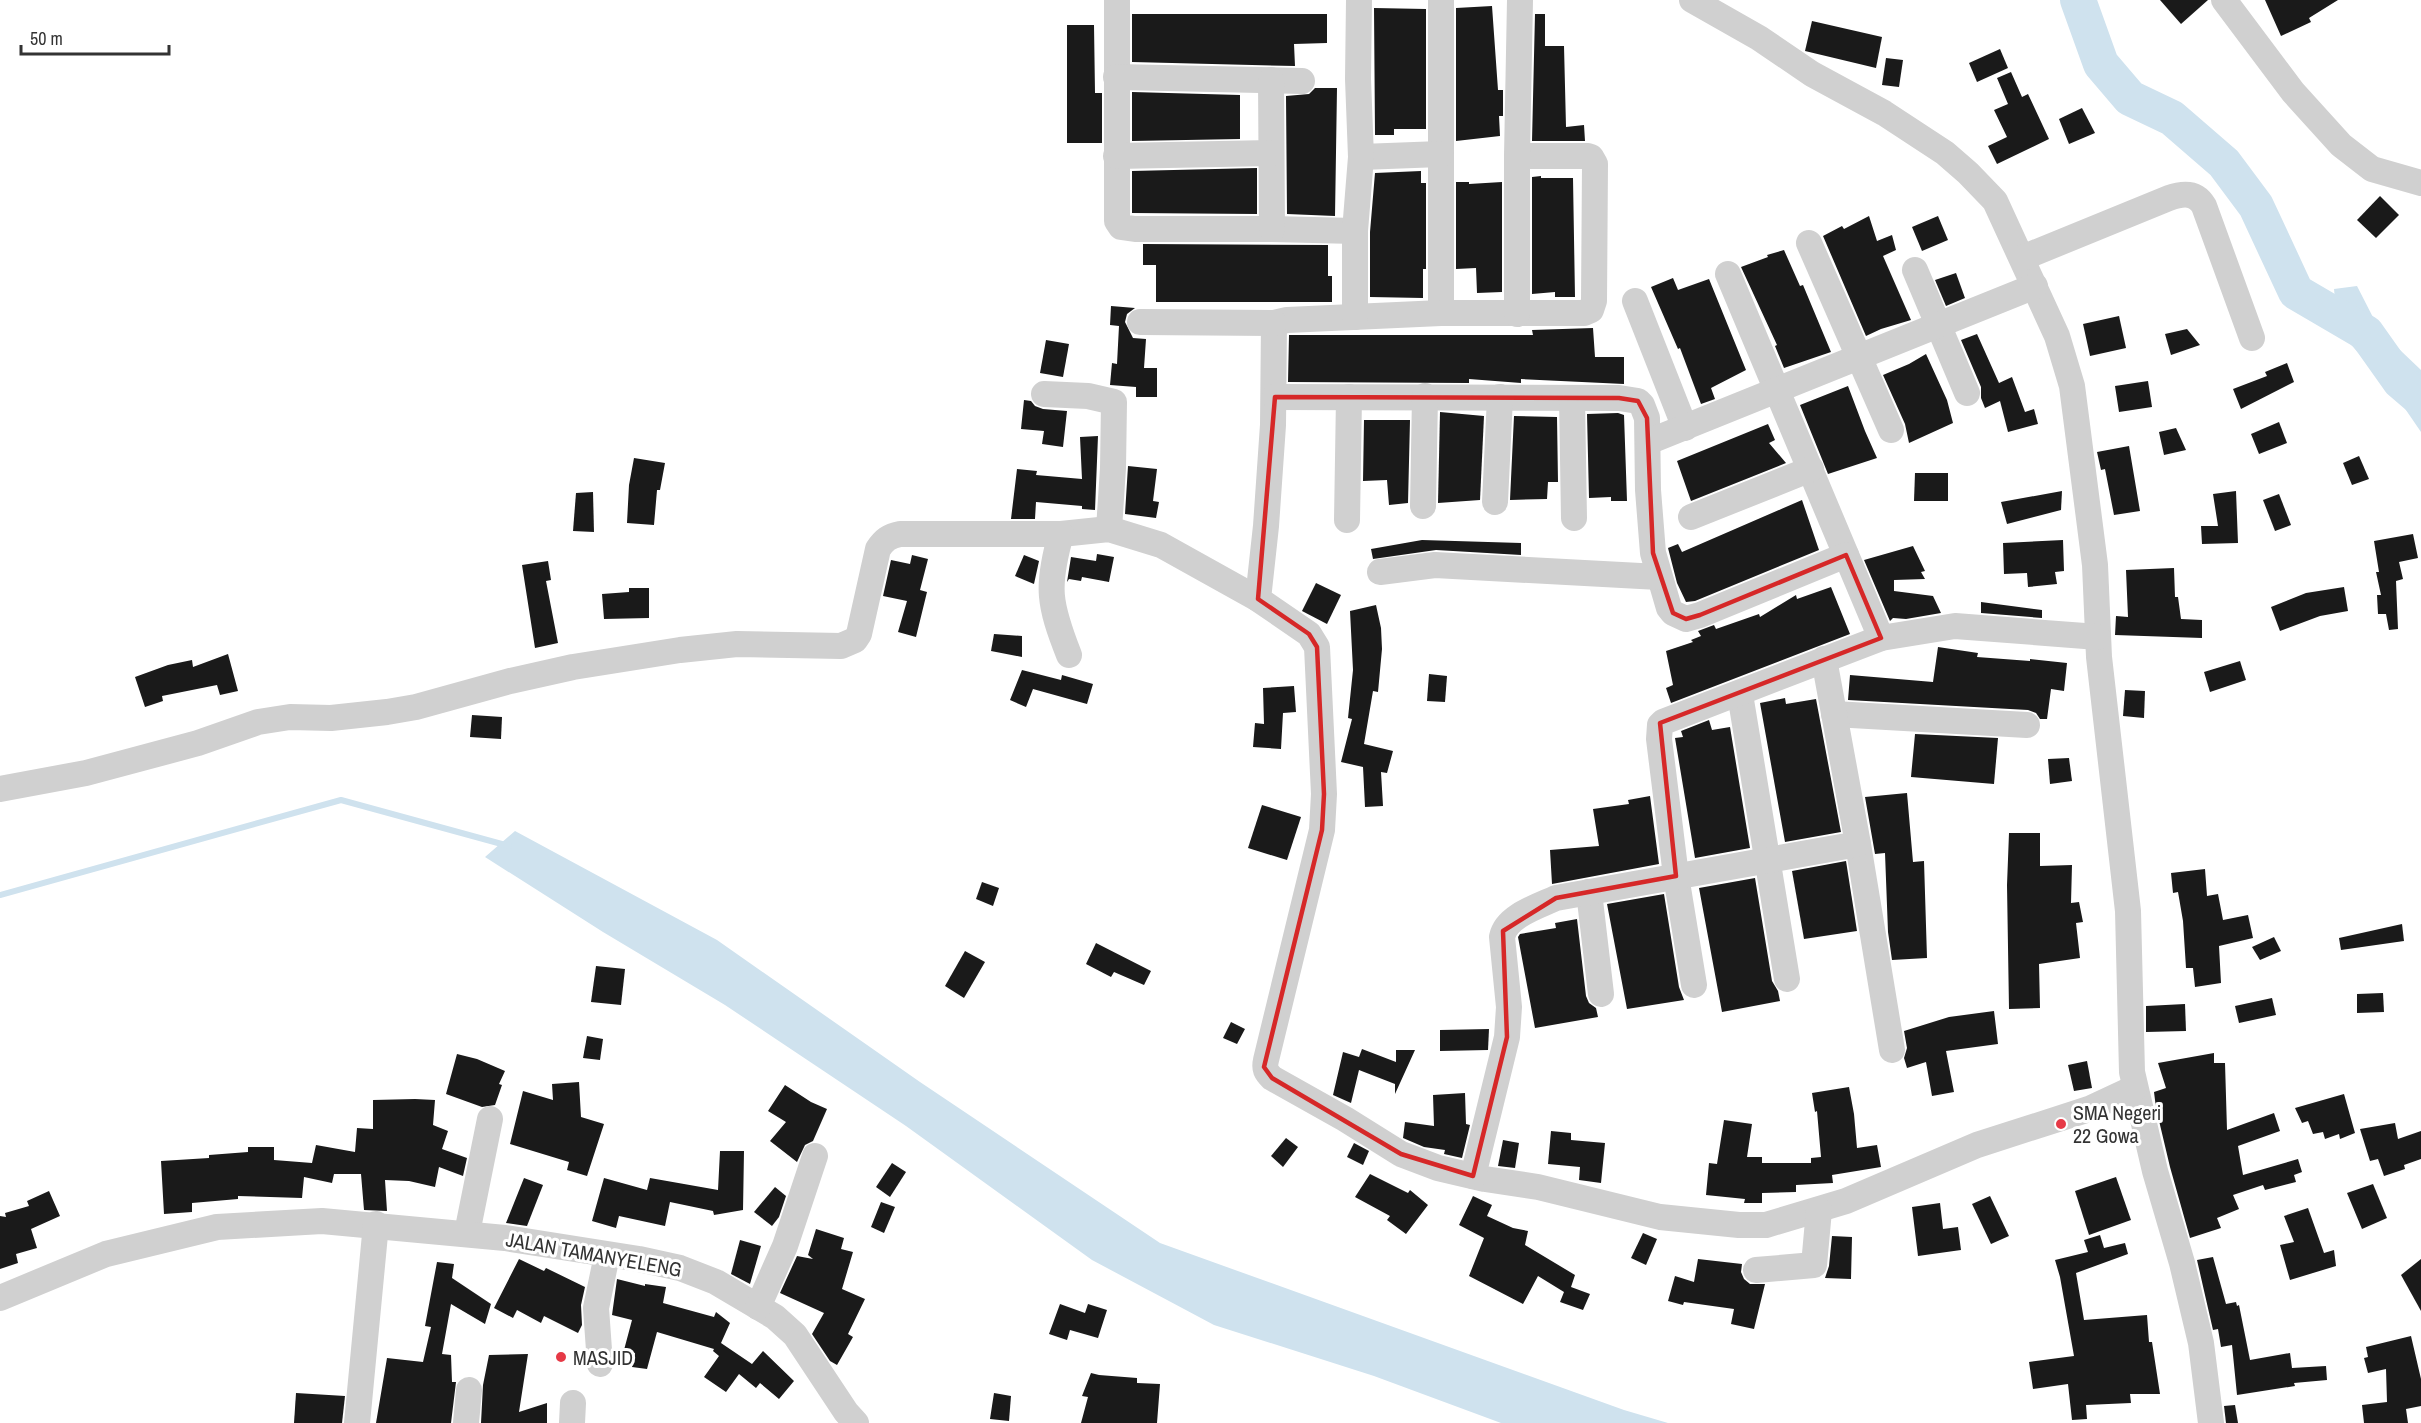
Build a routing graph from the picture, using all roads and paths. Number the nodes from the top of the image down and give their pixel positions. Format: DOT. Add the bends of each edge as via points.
graph roads {
  1 [pos="1117,0"];
  2 [pos="1359,0"];
  3 [pos="1441,0"];
  4 [pos="1520,0"];
  5 [pos="1692,0"];
  6 [pos="2224,0"];
  7 [pos="1116,77"];
  8 [pos="1271,80"];
  9 [pos="1302,81"];
  10 [pos="1271,153"];
  11 [pos="1441,154"];
  12 [pos="1116,156"];
  13 [pos="1517,156"];
  14 [pos="1361,157"];
  15 [pos="2421,183"];
  16 [pos="1272,228"];
  17 [pos="1355,231"];
  18 [pos="1809,243"];
  19 [pos="2022,258"];
  20 [pos="1915,270"];
  21 [pos="1728,274"];
  22 [pos="2035,286"];
  23 [pos="1635,301"];
  24 [pos="1441,313"];
  25 [pos="1517,314"];
  26 [pos="1355,317"];
  27 [pos="1140,322"];
  28 [pos="1938,323"];
  29 [pos="1274,324"];
  30 [pos="2252,338"];
  31 [pos="1859,357"];
  32 [pos="1779,390"];
  33 [pos="1967,393"];
  34 [pos="1044,394"];
  35 [pos="1275,396"];
  36 [pos="1425,396"];
  37 [pos="1349,397"];
  38 [pos="1500,397"];
  39 [pos="1572,398"];
  40 [pos="1685,428"];
  41 [pos="1891,430"];
  42 [pos="1648,442"];
  43 [pos="1811,469"];
  44 [pos="1495,502"];
  45 [pos="1424,506"];
  46 [pos="1574,518"];
  47 [pos="1691,518"];
  48 [pos="1347,520"];
  49 [pos="1109,529"];
  50 [pos="1061,534"];
  51 [pos="1846,555"];
  52 [pos="1380,572"];
  53 [pos="1659,577"];
  54 [pos="1258,599"];
  55 [pos="2098,637"];
  56 [pos="1881,638"];
  57 [pos="1069,655"];
  58 [pos="1824,659"];
  59 [pos="1740,694"];
  60 [pos="1834,714"];
  61 [pos="2027,725"];
  62 [pos="0,789"];
  63 [pos="1858,844"];
  64 [pos="1768,859"];
  65 [pos="1676,876"];
  66 [pos="1589,892"];
  67 [pos="1787,979"];
  68 [pos="1694,985"];
  69 [pos="1601,994"];
  70 [pos="1892,1050"];
  71 [pos="2134,1088"];
  72 [pos="490,1119"];
  73 [pos="815,1156"];
  74 [pos="1473,1176"];
  75 [pos="1819,1210"];
  76 [pos="376,1224"];
  77 [pos="467,1233"];
  78 [pos="607,1255"];
  79 [pos="1756,1270"];
  80 [pos="0,1299"];
  81 [pos="758,1307"];
  82 [pos="600,1364"];
  83 [pos="469,1390"];
  84 [pos="357,1423"];
  85 [pos="466,1423"];
  86 [pos="855,1423"];
  87 [pos="2211,1423"];
  1 -- 7 [label="street"];
  2 -- 14 [label="street"];
  3 -- 11 [label="street"];
  4 -- 13 [label="street"];
  5 -- 19 [label="street" via="1884,113 1944,153 1995,201"];
  6 -- 15 [label="street" via="2293,92 2341,145 2372,169"];
  7 -- 8 [label="street"];
  7 -- 12 [label="street"];
  8 -- 9 [label="street"];
  8 -- 10 [label="street"];
  10 -- 12 [label="street"];
  10 -- 16 [label="street"];
  11 -- 14 [label="street"];
  11 -- 24 [label="street"];
  12 -- 16 [label="street" via="1117,221 1121,227"];
  13 -- 25 [label="street"];
  13 -- 25 [label="street" via="1588,156 1595,164 1593,306 1584,313"];
  14 -- 17 [label="street"];
  16 -- 17 [label="street"];
  17 -- 26 [label="street"];
  18 -- 31 [label="street"];
  19 -- 22 [label="street"];
  19 -- 30 [label="street" via="2169,198 2192,195 2204,206"];
  20 -- 28 [label="street"];
  21 -- 32 [label="street"];
  22 -- 28 [label="street"];
  22 -- 55 [label="street" via="2057,336 2072,386 2095,565"];
  23 -- 40 [label="street"];
  24 -- 25 [label="street"];
  24 -- 26 [label="street"];
  26 -- 29 [label="street"];
  27 -- 29 [label="street"];
  28 -- 31 [label="street"];
  28 -- 33 [label="street"];
  29 -- 35 [label="street"];
  31 -- 32 [label="street"];
  31 -- 41 [label="street"];
  32 -- 40 [label="street"];
  32 -- 43 [label="street"];
  34 -- 49 [label="street" via="1088,396 1114,402"];
  35 -- 37 [label="street"];
  35 -- 54 [label="street"];
  36 -- 37 [label="street"];
  36 -- 38 [label="street"];
  36 -- 45 [label="street"];
  37 -- 48 [label="street"];
  38 -- 39 [label="street"];
  38 -- 44 [label="street"];
  39 -- 42 [label="street" via="1638,401 1647,418"];
  39 -- 46 [label="street"];
  40 -- 42 [label="street"];
  42 -- 53 [label="street" via="1653,553"];
  43 -- 47 [label="street"];
  43 -- 51 [label="street"];
  49 -- 50 [label="street"];
  49 -- 54 [label="street" via="1161,544"];
  50 -- 57 [label="street" via="1050,583 1053,609"];
  50 -- 62 [label="street" via="892,536 878,549 859,633 855,640 842,646 737,644 573,667 416,707 258,722 198,743 86,773"];
  51 -- 53 [label="street" via="1686,619 1669,608"];
  51 -- 56 [label="street"];
  52 -- 53 [label="street" via="1435,565"];
  54 -- 74 [label="street" via="1309,634 1317,647 1324,794 1322,830 1264,1067 1272,1078 1401,1154"];
  55 -- 56 [label="street" via="1955,626"];
  55 -- 71 [label="street" via="2126,876"];
  56 -- 58 [label="street"];
  58 -- 59 [label="street"];
  58 -- 60 [label="street"];
  59 -- 64 [label="street"];
  59 -- 65 [label="street" via="1660,725"];
  60 -- 61 [label="street"];
  60 -- 63 [label="street"];
  63 -- 64 [label="street"];
  63 -- 70 [label="street"];
  64 -- 65 [label="street"];
  64 -- 67 [label="street"];
  65 -- 66 [label="street"];
  65 -- 68 [label="street"];
  66 -- 69 [label="street"];
  66 -- 74 [label="street" via="1557,898 1532,909 1503,931 1509,1007 1507,1037"];
  71 -- 75 [label="street" via="2089,1109 1977,1145"];
  71 -- 87 [label="street" via="2201,1343"];
  72 -- 77 [label="street"];
  73 -- 81 [label="street" via="785,1246"];
  74 -- 75 [label="street" via="1548,1189 1660,1217 1723,1224 1766,1225"];
  75 -- 79 [label="street" via="1814,1265"];
  76 -- 77 [label="street, JALAN TAMANYELENG"];
  76 -- 80 [label="street, JALAN TAMANYELENG" via="322,1221 217,1227 106,1254"];
  76 -- 84 [label="street"];
  77 -- 78 [label="street, JALAN TAMANYELENG"];
  78 -- 81 [label="street, JALAN TAMANYELENG" via="680,1268 716,1282"];
  78 -- 82 [label="street" via="596,1308"];
  81 -- 86 [label="street, JALAN TAMANYELENG" via="795,1335"];
  83 -- 85 [label="street"];
}
